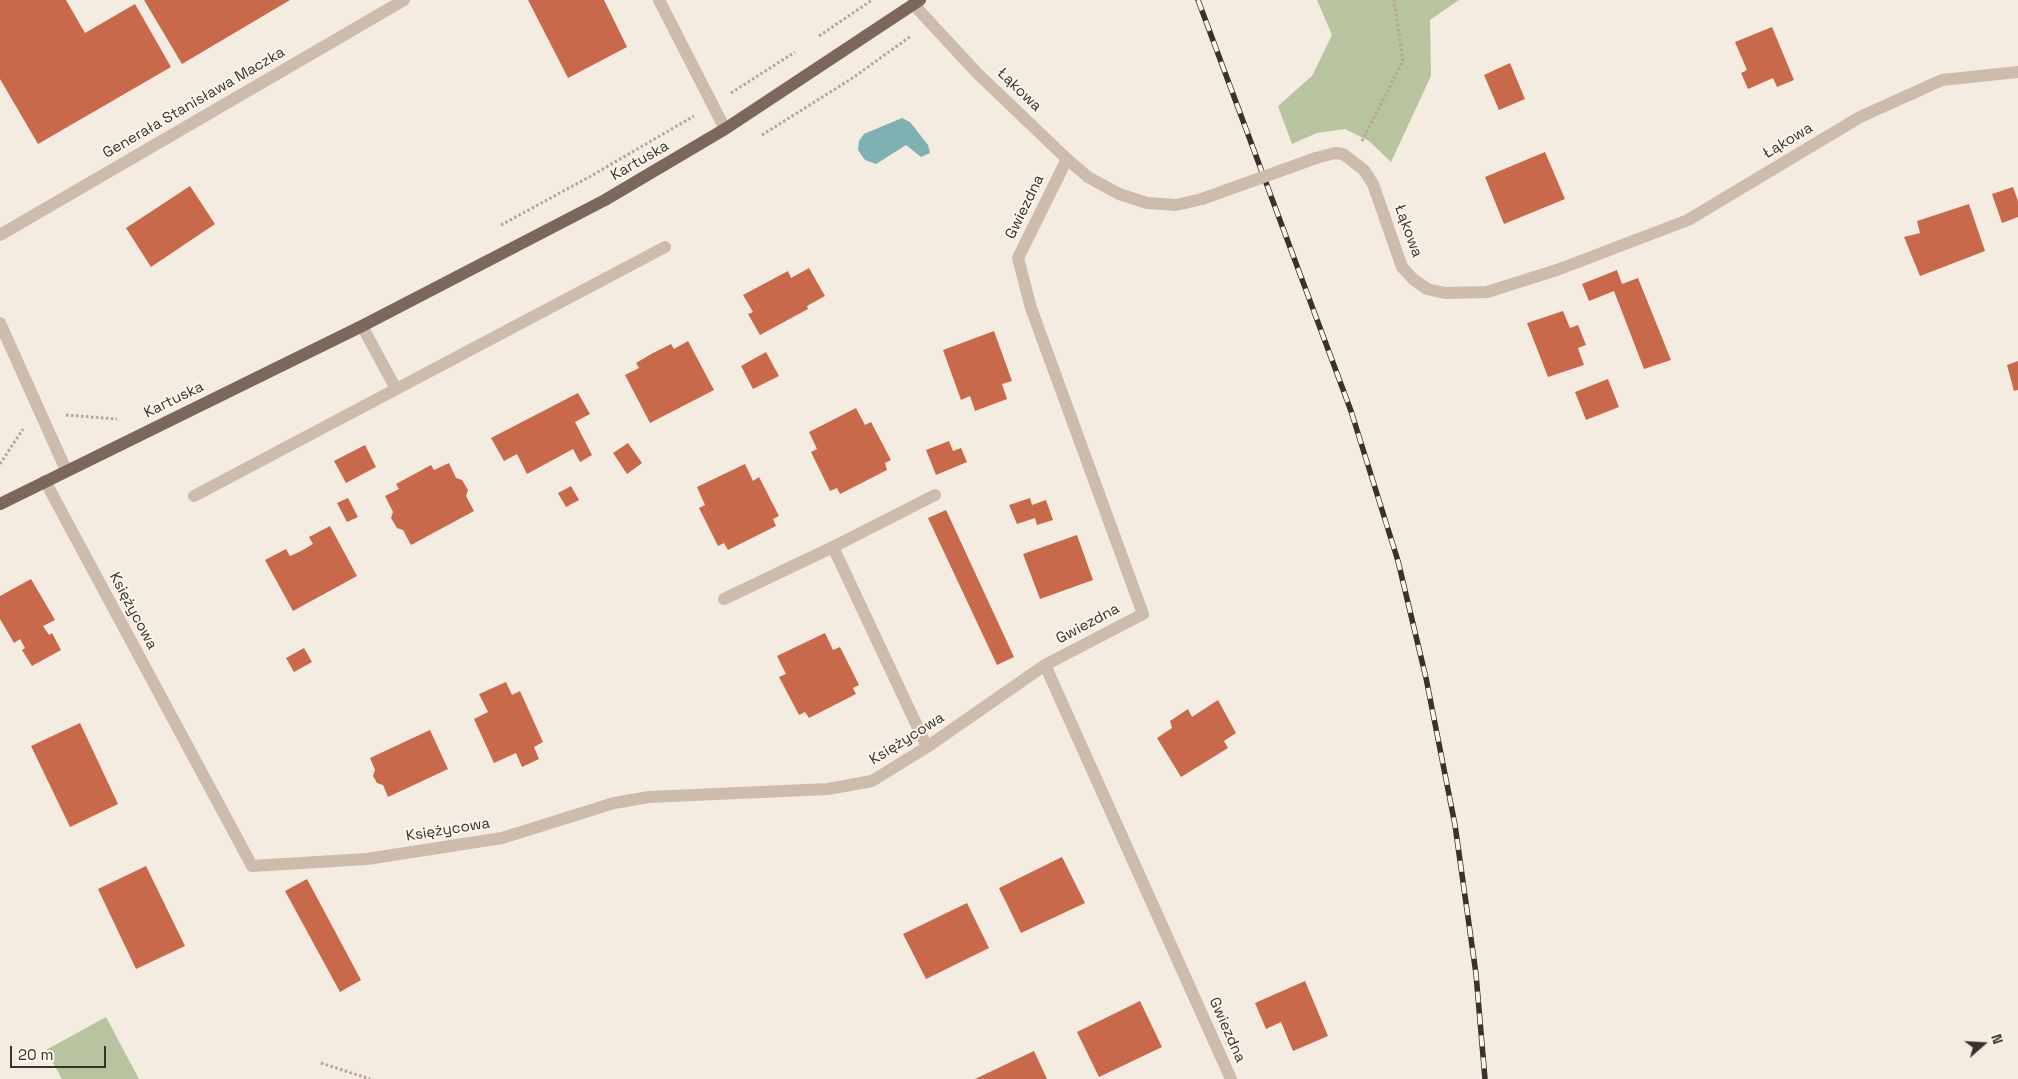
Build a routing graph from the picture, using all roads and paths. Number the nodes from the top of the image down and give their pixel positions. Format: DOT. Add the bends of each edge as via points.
graph roads {
  1 [pos="404,0"];
  2 [pos="659,0"];
  3 [pos="872,0"];
  4 [pos="1394,0"];
  5 [pos="917,2"];
  6 [pos="812,41"];
  7 [pos="796,52"];
  8 [pos="2018,72"];
  9 [pos="712,105"];
  10 [pos="725,129"];
  11 [pos="1066,159"];
  12 [pos="1353,160"];
  13 [pos="495,228"];
  14 [pos="0,234"];
  15 [pos="665,247"];
  16 [pos="0,322"];
  17 [pos="362,326"];
  18 [pos="396,389"];
  19 [pos="123,420"];
  20 [pos="43,421"];
  21 [pos="0,464"];
  22 [pos="66,470"];
  23 [pos="45,481"];
  24 [pos="935,495"];
  25 [pos="194,496"];
  26 [pos="0,504"];
  27 [pos="833,547"];
  28 [pos="724,599"];
  29 [pos="1045,665"];
  30 [pos="927,747"];
  31 [pos="321,1063"];
  32 [pos="370,1079"];
  33 [pos="1231,1079"];
  1 -- 14 [label="street, Generała Stanisława Maczka"];
  2 -- 9 [label="street"];
  3 -- 6 [label="path"];
  4 -- 12 [label="path" via="1403,61"];
  5 -- 10 [label="main road, Kartuska"];
  5 -- 11 [label="street, Łąkowa" via="977,72"];
  7 -- 9 [label="path"];
  8 -- 12 [label="street, Łąkowa" via="1942,80 1860,117 1688,220 1557,270 1487,292 1445,293 1427,289 1413,279 1402,267 1396,253 1373,184"];
  9 -- 10 [label="street"];
  9 -- 13 [label="path"];
  10 -- 17 [label="main road, Kartuska" via="605,200"];
  11 -- 12 [label="street, Łąkowa, bridge" via="1104,187 1160,206 1176,206 1202,199 1335,153"];
  11 -- 29 [label="street, Gwiezdna" via="1018,258 1031,308 1143,614"];
  15 -- 18 [label="street"];
  16 -- 20 [label="street"];
  17 -- 18 [label="street"];
  17 -- 22 [label="main road, Kartuska"];
  18 -- 25 [label="street"];
  19 -- 20 [label="path" via="61,414"];
  20 -- 21 [label="path" via="23,429"];
  20 -- 22 [label="street"];
  22 -- 23 [label="main road, Kartuska"];
  23 -- 26 [label="main road, Kartuska"];
  23 -- 30 [label="street, Księżycowa" via="252,866 367,859 502,838 614,804 649,798 828,789 872,781"];
  24 -- 27 [label="street"];
  27 -- 28 [label="street"];
  27 -- 30 [label="street"];
  29 -- 30 [label="street, Księżycowa"];
  29 -- 33 [label="street, Gwiezdna"];
  31 -- 32 [label="path"];
}
